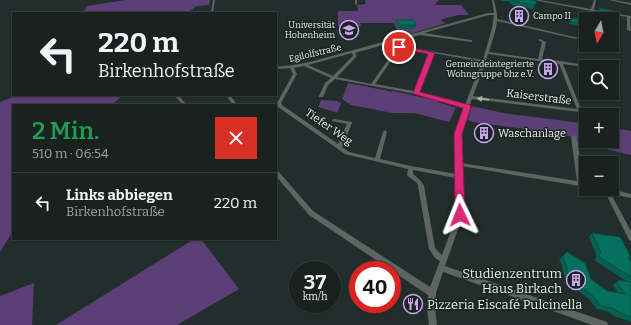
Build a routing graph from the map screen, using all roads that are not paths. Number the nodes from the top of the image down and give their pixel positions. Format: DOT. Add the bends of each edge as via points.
graph roads {
  1 [pos="214,0"];
  2 [pos="356,0"];
  3 [pos="493,0"];
  4 [pos="535,0"];
  5 [pos="595,0"];
  6 [pos="610,0"];
  7 [pos="356,4"];
  8 [pos="631,4"];
  9 [pos="592,10"];
  10 [pos="212,12"];
  11 [pos="496,14"];
  12 [pos="629,17"];
  13 [pos="496,20"];
  14 [pos="631,30"];
  15 [pos="419,33"];
  16 [pos="576,38"];
  17 [pos="540,40"];
  18 [pos="471,41"];
  19 [pos="382,44"];
  20 [pos="399,47"];
  21 [pos="353,52"];
  22 [pos="432,53"];
  23 [pos="487,53"];
  24 [pos="540,59"];
  25 [pos="485,61"];
  26 [pos="560,62"];
  27 [pos="305,65"];
  28 [pos="579,65"];
  29 [pos="277,68"];
  30 [pos="292,68"];
  31 [pos="334,78"];
  32 [pos="372,85"];
  33 [pos="416,93"];
  34 [pos="177,96"];
  35 [pos="321,96"];
  36 [pos="470,97"];
  37 [pos="183,104"];
  38 [pos="467,107"];
  39 [pos="334,120"];
  40 [pos="385,132"];
  41 [pos="574,137"];
  42 [pos="339,148"];
  43 [pos="376,160"];
  44 [pos="458,164"];
  45 [pos="579,164"];
  46 [pos="411,168"];
  47 [pos="277,173"];
  48 [pos="459,177"];
  49 [pos="579,184"];
  50 [pos="619,193"];
  51 [pos="607,196"];
  52 [pos="631,196"];
  53 [pos="631,238"];
  54 [pos="443,264"];
  55 [pos="432,293"];
  56 [pos="594,324"];
  57 [pos="432,325"];
  58 [pos="604,325"];
  1 -- 10 [label="street"];
  2 -- 7 [label="street"];
  3 -- 11 [label="street"];
  4 -- 9 [label="street"];
  5 -- 9 [label="street"];
  6 -- 8 [label="street"];
  9 -- 12 [label="street"];
  11 -- 13 [label="street"];
  11 -- 15 [label="street, Egilolfstraße"];
  12 -- 14 [label="street" via="628,28"];
  13 -- 16 [label="street"];
  13 -- 23 [label="street"];
  15 -- 18 [label="street"];
  15 -- 19 [label="street, Egilolfstraße"];
  17 -- 24 [label="street" via="544,42"];
  19 -- 20 [label="street"];
  19 -- 21 [label="street, Egilolfstraße"];
  20 -- 22 [label="street"];
  20 -- 32 [label="street"];
  21 -- 27 [label="street, Egilolfstraße"];
  21 -- 31 [label="street" via="355,56"];
  22 -- 25 [label="street"];
  22 -- 33 [label="street"];
  23 -- 24 [label="street"];
  23 -- 25 [label="street"];
  24 -- 26 [label="street"];
  25 -- 36 [label="street"];
  26 -- 28 [label="street"];
  26 -- 36 [label="street, Kaiserstraße, one-way" via="579,109 577,111"];
  27 -- 30 [label="street, Egilolfstraße"];
  27 -- 31 [label="street"];
  29 -- 30 [label="street, Egilolfstraße"];
  30 -- 42 [label="street, Tiefer Weg" via="295,74 279,103 280,106"];
  31 -- 32 [label="street"];
  31 -- 35 [label="street" via="326,84"];
  32 -- 33 [label="street"];
  33 -- 38 [label="street"];
  34 -- 37 [label="street"];
  36 -- 38 [label="street"];
  38 -- 44 [label="street" via="459,130"];
  39 -- 42 [label="street" via="350,123"];
  40 -- 43 [label="street"];
  41 -- 45 [label="street"];
  42 -- 43 [label="street, Tiefer Weg" via="347,153"];
  43 -- 46 [label="street, Tiefer Weg"];
  44 -- 48 [label="street"];
  44 -- 49 [label="street"];
  46 -- 48 [label="street, Tiefer Weg"];
  46 -- 54 [label="street" via="410,175 421,186 432,249"];
  47 -- 55 [label="street" via="311,213"];
  48 -- 54 [label="street" via="460,215"];
  50 -- 52 [label="street"];
  51 -- 53 [label="street"];
  54 -- 55 [label="street"];
  54 -- 56 [label="street"];
  55 -- 57 [label="street"];
  56 -- 58 [label="street"];
}
